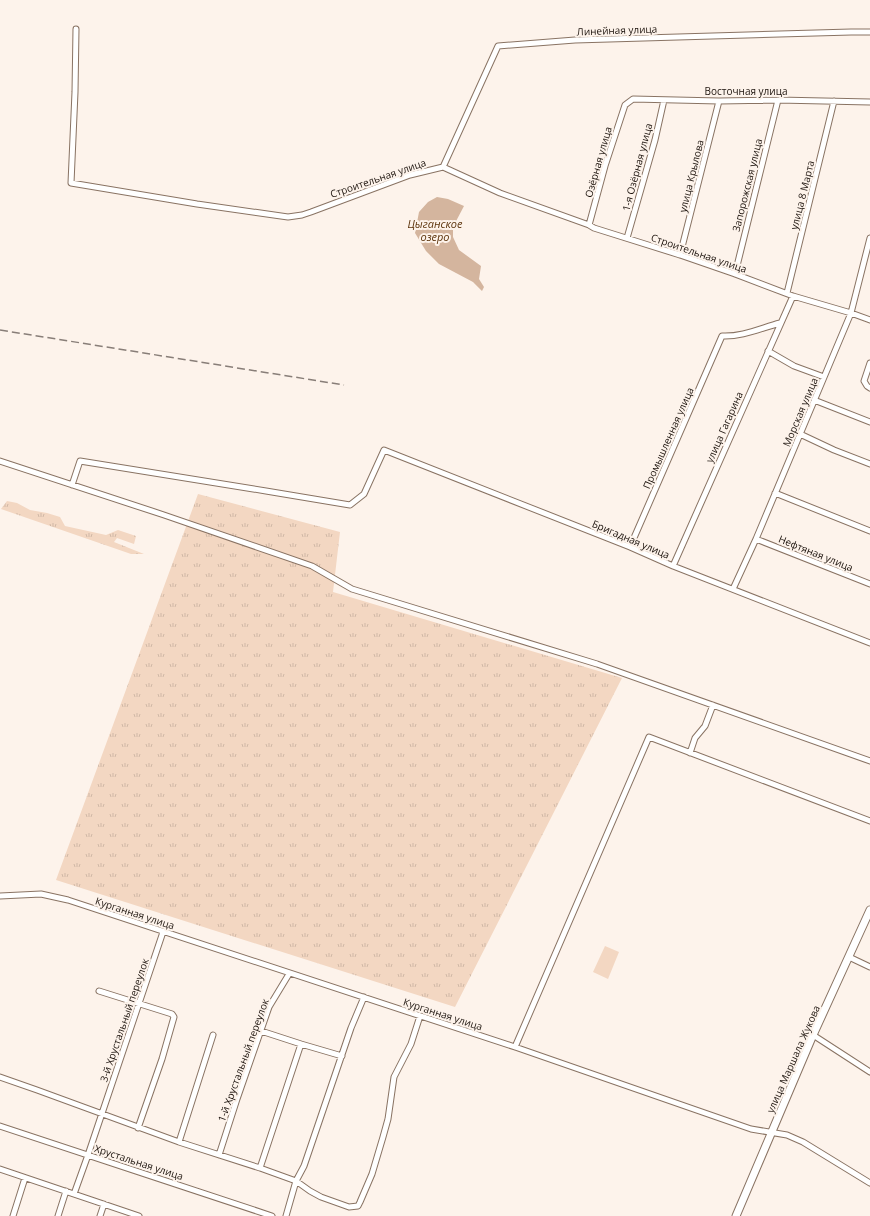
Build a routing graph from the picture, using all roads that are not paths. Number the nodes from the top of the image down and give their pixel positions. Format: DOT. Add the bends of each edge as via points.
graph roads {
  1 [pos="76,29"];
  2 [pos="870,32"];
  3 [pos="664,100"];
  4 [pos="778,100"];
  5 [pos="719,101"];
  6 [pos="834,101"];
  7 [pos="870,102"];
  8 [pos="625,104"];
  9 [pos="443,167"];
  10 [pos="589,225"];
  11 [pos="627,238"];
  12 [pos="870,238"];
  13 [pos="680,255"];
  14 [pos="735,274"];
  15 [pos="787,293"];
  16 [pos="792,296"];
  17 [pos="851,313"];
  18 [pos="870,320"];
  19 [pos="780,323"];
  20 [pos="768,351"];
  21 [pos="870,363"];
  22 [pos="824,377"];
  23 [pos="870,388"];
  24 [pos="814,400"];
  25 [pos="870,422"];
  26 [pos="800,434"];
  27 [pos="0,461"];
  28 [pos="870,464"];
  29 [pos="72,485"];
  30 [pos="775,493"];
  31 [pos="870,531"];
  32 [pos="756,539"];
  33 [pos="630,547"];
  34 [pos="673,566"];
  35 [pos="870,584"];
  36 [pos="733,589"];
  37 [pos="870,643"];
  38 [pos="713,705"];
  39 [pos="690,753"];
  40 [pos="870,761"];
  41 [pos="870,821"];
  42 [pos="0,896"];
  43 [pos="870,910"];
  44 [pos="163,932"];
  45 [pos="849,957"];
  46 [pos="870,967"];
  47 [pos="289,974"];
  48 [pos="99,991"];
  49 [pos="364,997"];
  50 [pos="140,1003"];
  51 [pos="420,1016"];
  52 [pos="261,1031"];
  53 [pos="213,1035"];
  54 [pos="813,1036"];
  55 [pos="301,1044"];
  56 [pos="515,1047"];
  57 [pos="342,1056"];
  58 [pos="870,1072"];
  59 [pos="0,1077"];
  60 [pos="102,1114"];
  61 [pos="0,1126"];
  62 [pos="138,1128"];
  63 [pos="771,1133"];
  64 [pos="179,1142"];
  65 [pos="88,1155"];
  66 [pos="219,1155"];
  67 [pos="260,1168"];
  68 [pos="0,1169"];
  69 [pos="25,1178"];
  70 [pos="296,1181"];
  71 [pos="870,1183"];
  72 [pos="66,1191"];
  73 [pos="74,1194"];
  74 [pos="104,1204"];
  75 [pos="13,1216"];
  76 [pos="58,1216"];
  77 [pos="100,1216"];
  78 [pos="139,1216"];
  79 [pos="272,1216"];
  80 [pos="286,1216"];
  81 [pos="736,1216"];
  1 -- 9 [label="street, Строительная улица" via="76,92 71,183 288,216 311,212 410,175"];
  2 -- 9 [label="street, Линейная улица" via="583,40 498,46"];
  3 -- 5 [label="street, Восточная улица"];
  3 -- 8 [label="street, Восточная улица" via="633,99"];
  3 -- 11 [label="street, 1-я Озёрная улица"];
  4 -- 5 [label="street, Восточная улица"];
  4 -- 6 [label="street, Восточная улица"];
  4 -- 14 [label="street, Запорожская улица"];
  5 -- 13 [label="street, улица Крылова"];
  6 -- 7 [label="street, Восточная улица"];
  6 -- 15 [label="street, улица 8 Марта"];
  8 -- 10 [label="street, Озёрная улица"];
  9 -- 10 [label="street, Строительная улица" via="500,193"];
  10 -- 11 [label="street, Строительная улица"];
  11 -- 13 [label="street, Строительная улица"];
  12 -- 17 [label="street, Морская улица"];
  13 -- 14 [label="street, Строительная улица"];
  14 -- 15 [label="street, Строительная улица"];
  15 -- 16 [label="street, Строительная улица"];
  16 -- 17 [label="street, Строительная улица"];
  16 -- 19 [label="street, улица Гагарина"];
  17 -- 18 [label="street, Строительная улица"];
  17 -- 22 [label="street, Морская улица"];
  19 -- 20 [label="street, улица Гагарина"];
  19 -- 33 [label="street, Промышленная улица" via="740,335 722,336"];
  20 -- 22 [label="street" via="794,366"];
  20 -- 34 [label="street, улица Гагарина"];
  21 -- 23 [label="street" via="864,381"];
  22 -- 24 [label="street, Морская улица"];
  24 -- 25 [label="street"];
  24 -- 26 [label="street, Морская улица"];
  26 -- 28 [label="street"];
  26 -- 30 [label="street, Морская улица"];
  27 -- 29 [label="street"];
  29 -- 33 [label="street, Бригадная улица" via="80,461 350,505 364,494 384,450"];
  29 -- 38 [label="street" via="312,566 352,589 597,664"];
  30 -- 31 [label="street"];
  30 -- 32 [label="street, Морская улица"];
  32 -- 35 [label="street, Нефтяная улица"];
  32 -- 36 [label="street, Морская улица"];
  33 -- 34 [label="street, Бригадная улица"];
  34 -- 36 [label="street, Бригадная улица"];
  36 -- 37 [label="street, Бригадная улица"];
  38 -- 39 [label="street"];
  38 -- 40 [label="street"];
  39 -- 41 [label="street"];
  39 -- 56 [label="street" via="649,737"];
  42 -- 44 [label="street, Курганная улица" via="41,894 68,900"];
  43 -- 45 [label="main road, улица Маршала Жукова"];
  44 -- 47 [label="street, Курганная улица"];
  44 -- 50 [label="street, 3-й Хрустальный переулок"];
  45 -- 46 [label="street"];
  45 -- 54 [label="main road, улица Маршала Жукова"];
  47 -- 49 [label="street, Курганная улица"];
  47 -- 52 [label="street, 1-й Хрустальный переулок" via="269,1007"];
  48 -- 50 [label="street"];
  49 -- 51 [label="street, Курганная улица"];
  49 -- 57 [label="street"];
  50 -- 60 [label="street, 3-й Хрустальный переулок"];
  50 -- 62 [label="street" via="172,1014 174,1017"];
  51 -- 56 [label="street, Курганная улица"];
  51 -- 70 [label="street" via="411,1044 394,1077 383,1137 372,1174 358,1206 349,1207 321,1197"];
  52 -- 55 [label="street"];
  52 -- 66 [label="street, 1-й Хрустальный переулок"];
  53 -- 64 [label="street"];
  54 -- 58 [label="street"];
  54 -- 63 [label="main road, улица Маршала Жукова"];
  55 -- 57 [label="street"];
  55 -- 67 [label="street"];
  56 -- 63 [label="street, Курганная улица" via="751,1129"];
  57 -- 70 [label="street" via="304,1166"];
  59 -- 60 [label="street"];
  60 -- 62 [label="street"];
  60 -- 65 [label="street, 3-й Хрустальный переулок"];
  61 -- 65 [label="street, Хрустальная улица"];
  62 -- 64 [label="street"];
  63 -- 71 [label="street, Курганная улица" via="803,1142"];
  63 -- 81 [label="main road, улица Маршала Жукова"];
  64 -- 66 [label="street"];
  65 -- 73 [label="street, 3-й Хрустальный переулок"];
  65 -- 79 [label="street, Хрустальная улица"];
  66 -- 67 [label="street"];
  67 -- 70 [label="street"];
  68 -- 69 [label="street"];
  69 -- 72 [label="street"];
  69 -- 75 [label="street"];
  70 -- 80 [label="street"];
  72 -- 73 [label="street"];
  72 -- 76 [label="street"];
  73 -- 74 [label="street"];
  74 -- 77 [label="street"];
  74 -- 78 [label="street"];
}
